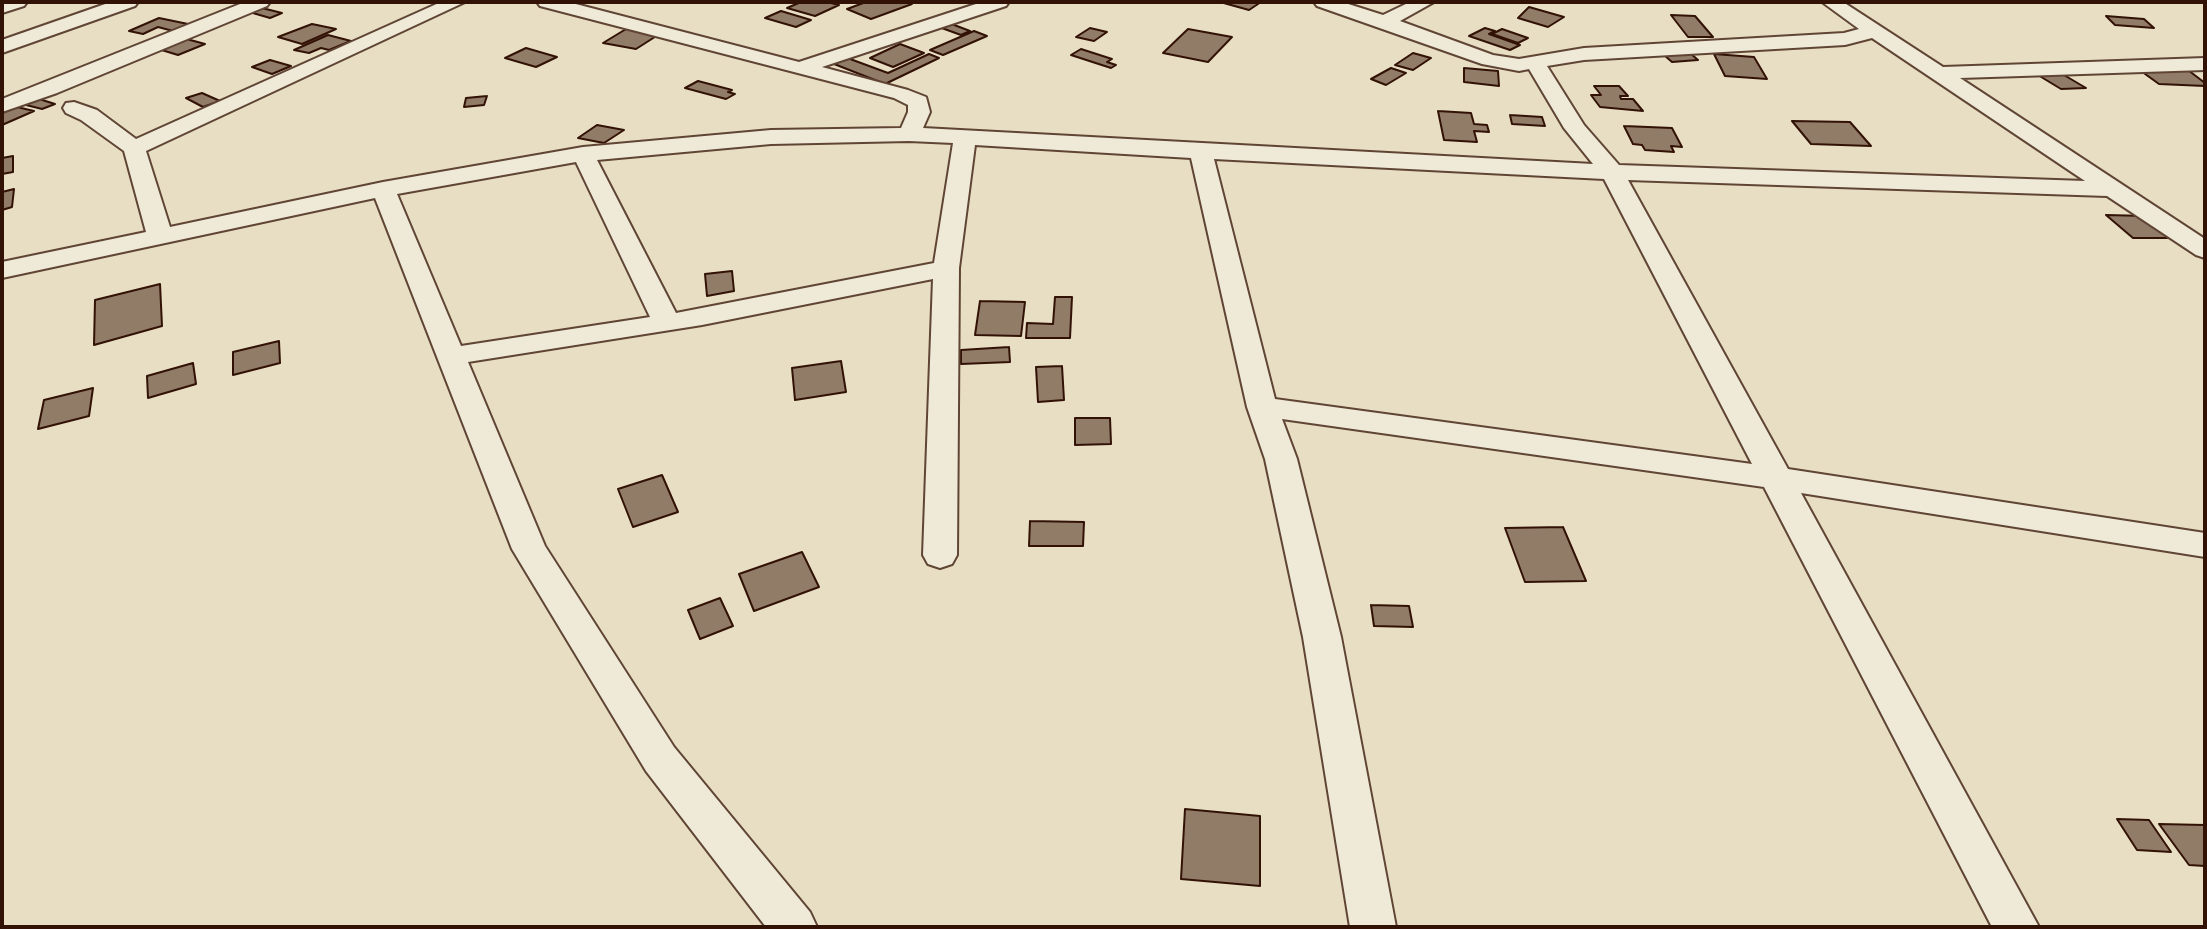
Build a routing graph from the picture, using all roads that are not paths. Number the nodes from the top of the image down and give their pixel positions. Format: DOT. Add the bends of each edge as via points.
graph roads {
  1 [pos="18,2"];
  2 [pos="129,2"];
  3 [pos="261,2"];
  4 [pos="456,2"];
  5 [pos="546,2"];
  6 [pos="1000,2"];
  7 [pos="1323,2"];
  8 [pos="1425,2"];
  9 [pos="1831,2"];
  10 [pos="2,7"];
  11 [pos="1384,21"];
  12 [pos="1874,31"];
  13 [pos="2,47"];
  14 [pos="1535,63"];
  15 [pos="2205,64"];
  16 [pos="803,67"];
  17 [pos="1942,73"];
  18 [pos="2,106"];
  19 [pos="74,108"];
  20 [pos="909,134"];
  21 [pos="965,139"];
  22 [pos="134,148"];
  23 [pos="1201,152"];
  24 [pos="583,154"];
  25 [pos="1612,172"];
  26 [pos="383,189"];
  27 [pos="2113,189"];
  28 [pos="160,236"];
  29 [pos="2205,250"];
  30 [pos="946,268"];
  31 [pos="2,270"];
  32 [pos="667,323"];
  33 [pos="451,356"];
  34 [pos="1262,407"];
  35 [pos="1777,478"];
  36 [pos="2205,545"];
  37 [pos="940,555"];
  38 [pos="794,927"];
  39 [pos="1373,927"];
  40 [pos="2016,927"];
  1 -- 10 [label="street"];
  2 -- 13 [label="street"];
  3 -- 18 [label="street"];
  4 -- 22 [label="street"];
  5 -- 16 [label="street"];
  6 -- 16 [label="street"];
  7 -- 11 [label="street"];
  8 -- 11 [label="street"];
  9 -- 12 [label="street"];
  11 -- 14 [label="street" via="1489,60"];
  12 -- 14 [label="street" via="1845,39 1584,54"];
  12 -- 17 [label="street"];
  14 -- 25 [label="street" via="1575,128"];
  15 -- 17 [label="street"];
  16 -- 20 [label="street" via="918,102"];
  17 -- 27 [label="street"];
  19 -- 22 [label="street"];
  20 -- 21 [label="street"];
  20 -- 24 [label="street" via="742,139"];
  21 -- 23 [label="street"];
  21 -- 30 [label="street"];
  22 -- 28 [label="street"];
  23 -- 25 [label="street"];
  23 -- 34 [label="street"];
  24 -- 26 [label="street"];
  24 -- 32 [label="street"];
  25 -- 27 [label="street"];
  25 -- 35 [label="street"];
  26 -- 28 [label="street"];
  26 -- 33 [label="street"];
  27 -- 29 [label="street"];
  28 -- 31 [label="street"];
  30 -- 32 [label="street"];
  30 -- 37 [label="street"];
  32 -- 33 [label="street"];
  33 -- 38 [label="street" via="529,549 660,759"];
  34 -- 35 [label="street"];
  34 -- 39 [label="street" via="1281,459 1322,637"];
  35 -- 36 [label="street"];
  35 -- 40 [label="street"];
}
